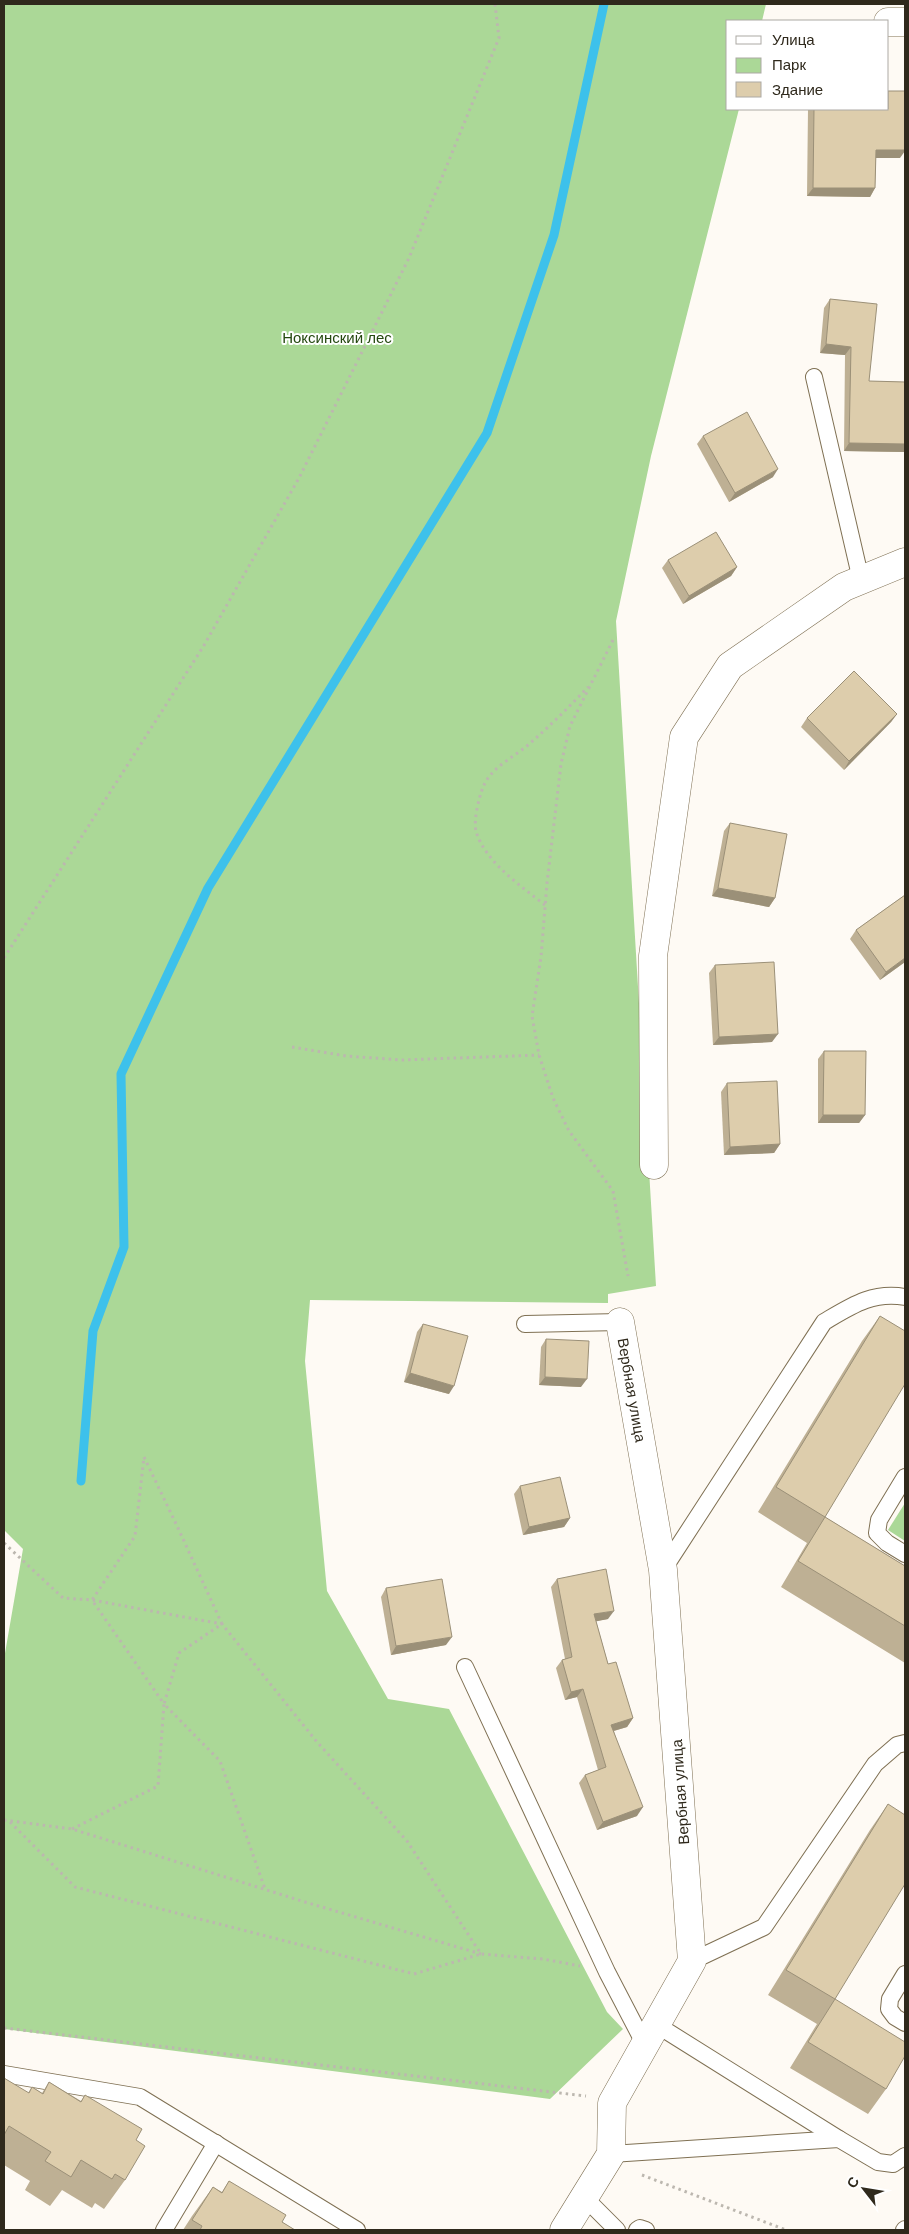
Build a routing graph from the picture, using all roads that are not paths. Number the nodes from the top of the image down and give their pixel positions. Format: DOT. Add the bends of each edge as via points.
graph roads {
  1 [pos="889,22"];
  2 [pos="905,22"];
  3 [pos="814,377"];
  4 [pos="905,562"];
  5 [pos="861,580"];
  6 [pos="654,1165"];
  7 [pos="905,1297"];
  8 [pos="620,1322"];
  9 [pos="525,1324"];
  10 [pos="905,1477"];
  11 [pos="905,1554"];
  12 [pos="663,1570"];
  13 [pos="465,1667"];
  14 [pos="905,1743"];
  15 [pos="692,1961"];
  16 [pos="905,1974"];
  17 [pos="905,2023"];
  18 [pos="651,2035"];
  19 [pos="4,2074"];
  20 [pos="839,2140"];
  21 [pos="216,2143"];
  22 [pos="905,2156"];
  23 [pos="608,2158"];
  24 [pos="584,2197"];
  25 [pos="164,2230"];
  26 [pos="357,2230"];
  27 [pos="564,2230"];
  28 [pos="617,2230"];
  29 [pos="636,2230"];
  30 [pos="646,2230"];
  1 -- 2 [label="street"];
  3 -- 5 [label="lane"];
  4 -- 5 [label="street"];
  5 -- 6 [label="street" via="844,587 730,666 684,737 653,956"];
  7 -- 12 [label="lane" via="895,1295 859,1301 824,1322"];
  8 -- 9 [label="lane"];
  8 -- 12 [label="street, Вербная улица"];
  10 -- 11 [label="lane" via="879,1520 877,1533"];
  12 -- 15 [label="street, Вербная улица"];
  13 -- 18 [label="lane" via="607,1972"];
  14 -- 15 [label="lane" via="897,1745 875,1764 764,1927"];
  15 -- 18 [label="street"];
  16 -- 17 [label="lane" via="890,1999 889,2010"];
  18 -- 20 [label="lane"];
  18 -- 23 [label="street" via="612,2103"];
  19 -- 21 [label="lane" via="140,2097"];
  20 -- 22 [label="lane" via="878,2162 893,2164"];
  20 -- 23 [label="lane"];
  21 -- 25 [label="lane"];
  21 -- 26 [label="lane"];
  23 -- 24 [label="street"];
  24 -- 27 [label="street"];
  24 -- 28 [label="lane"];
  29 -- 30 [label="lane"];
}
